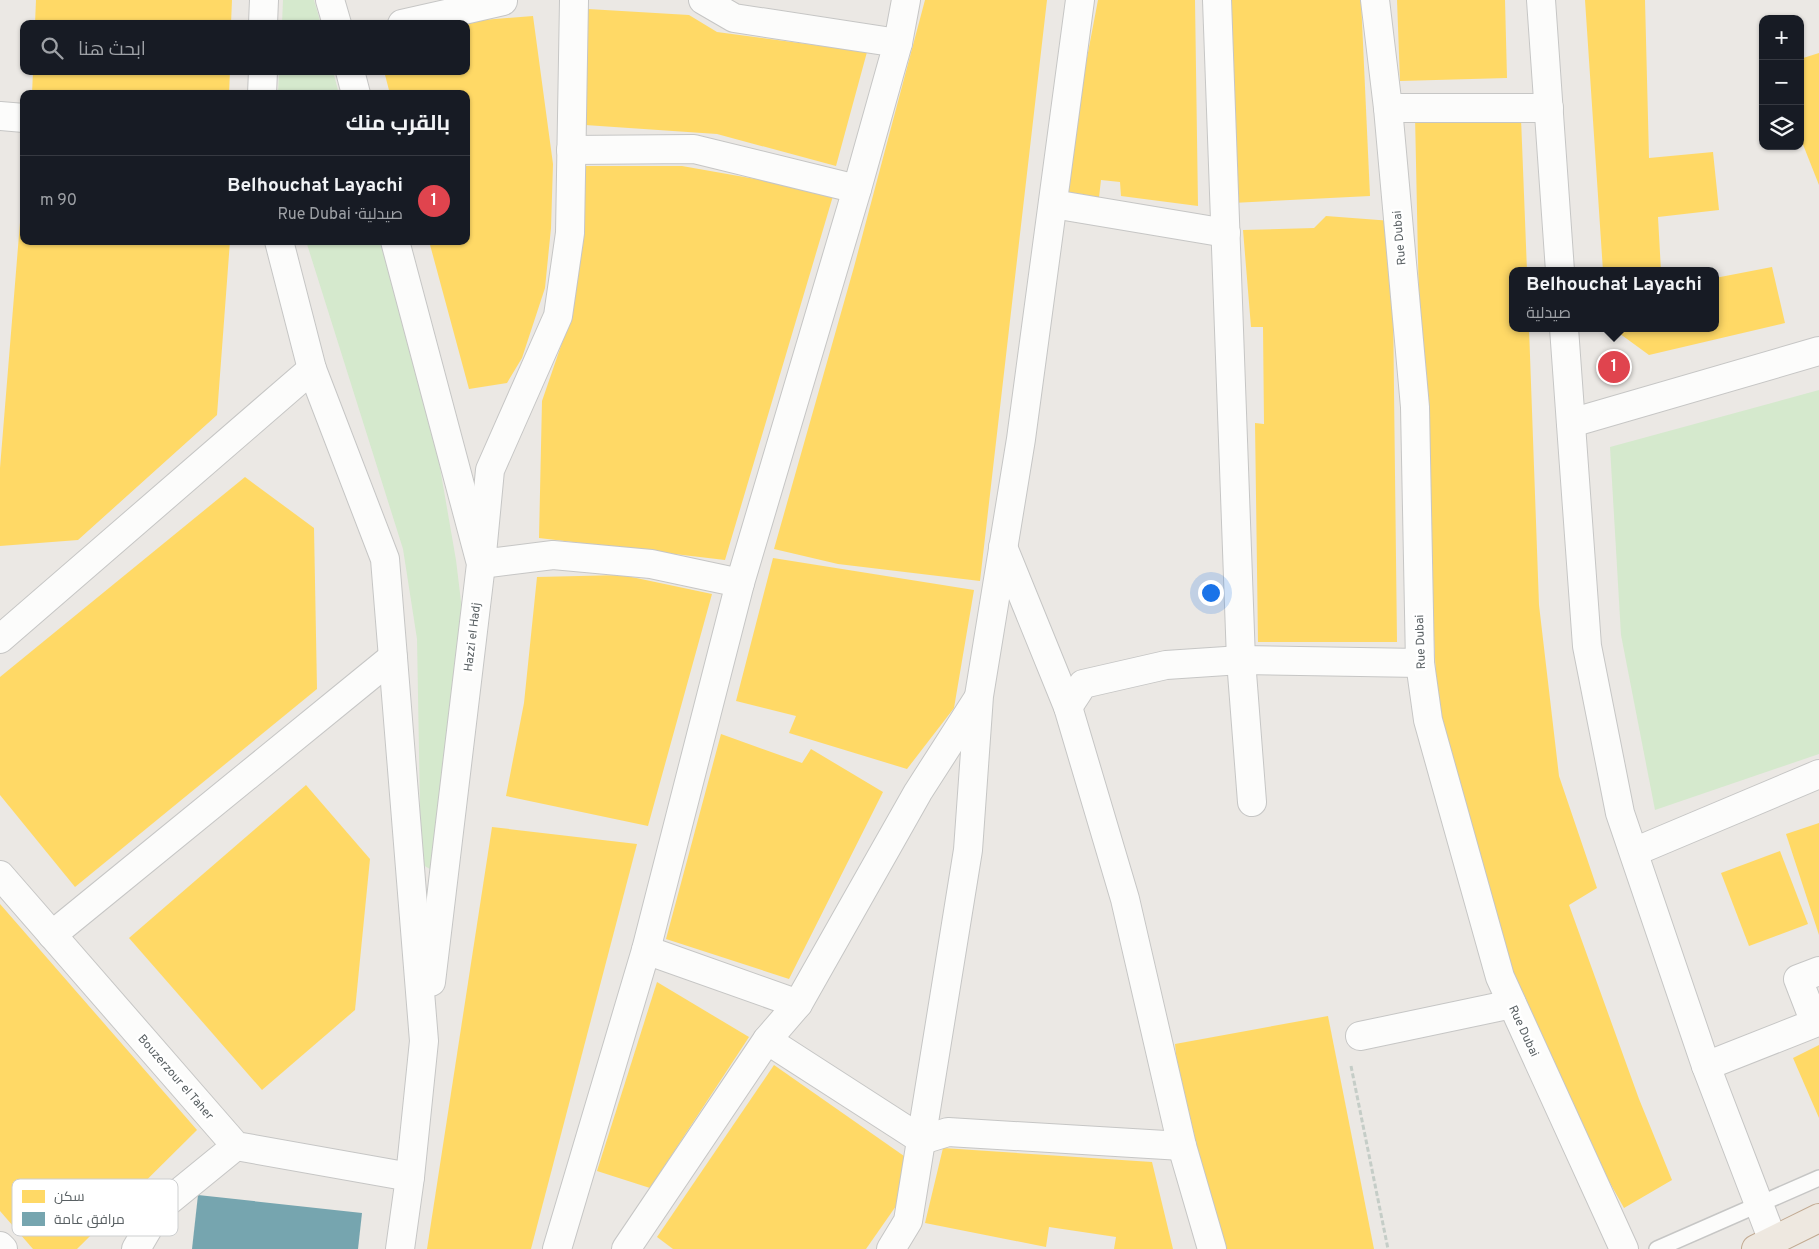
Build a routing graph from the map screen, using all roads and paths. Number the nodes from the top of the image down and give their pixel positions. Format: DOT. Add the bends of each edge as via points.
graph roads {
  1 [pos="264,0"];
  2 [pos="330,0"];
  3 [pos="505,0"];
  4 [pos="574,0"];
  5 [pos="703,0"];
  6 [pos="906,0"];
  7 [pos="1080,0"];
  8 [pos="1217,0"];
  9 [pos="1375,0"];
  10 [pos="1541,0"];
  11 [pos="263,20"];
  12 [pos="336,20"];
  13 [pos="419,20"];
  14 [pos="898,44"];
  15 [pos="263,75"];
  16 [pos="351,75"];
  17 [pos="262,90"];
  18 [pos="355,90"];
  19 [pos="1388,108"];
  20 [pos="1549,108"];
  21 [pos="0,116"];
  22 [pos="20,118"];
  23 [pos="570,150"];
  24 [pos="857,189"];
  25 [pos="1053,204"];
  26 [pos="1226,233"];
  27 [pos="280,245"];
  28 [pos="396,245"];
  29 [pos="1560,267"];
  30 [pos="1564,332"];
  31 [pos="1819,350"];
  32 [pos="312,369"];
  33 [pos="1571,423"];
  34 [pos="1003,547"];
  35 [pos="481,564"];
  36 [pos="740,583"];
  37 [pos="0,639"];
  38 [pos="393,657"];
  39 [pos="1241,660"];
  40 [pos="1420,662"];
  41 [pos="979,696"];
  42 [pos="1068,707"];
  43 [pos="1819,774"];
  44 [pos="1252,802"];
  45 [pos="1634,852"];
  46 [pos="0,874"];
  47 [pos="52,935"];
  48 [pos="646,950"];
  49 [pos="1819,971"];
  50 [pos="798,1004"];
  51 [pos="1512,1004"];
  52 [pos="1360,1036"];
  53 [pos="767,1040"];
  54 [pos="424,1041"];
  55 [pos="1706,1066"];
  56 [pos="922,1140"];
  57 [pos="236,1146"];
  58 [pos="1182,1146"];
  59 [pos="410,1177"];
  60 [pos="1819,1178"];
  61 [pos="178,1193"];
  62 [pos="1760,1204"];
  63 [pos="1819,1218"];
  64 [pos="144,1236"];
  65 [pos="1765,1245"];
  66 [pos="0,1246"];
  67 [pos="3,1249"];
  68 [pos="136,1249"];
  69 [pos="400,1249"];
  70 [pos="557,1249"];
  71 [pos="626,1249"];
  72 [pos="891,1249"];
  73 [pos="1212,1249"];
  74 [pos="1388,1249"];
  75 [pos="1624,1249"];
  76 [pos="1657,1249"];
  1 -- 11 [label="street"];
  2 -- 12 [label="street"];
  3 -- 13 [label="street"];
  4 -- 23 [label="street"];
  5 -- 14 [label="street" via="734,18"];
  6 -- 14 [label="street"];
  7 -- 25 [label="street"];
  8 -- 26 [label="street"];
  9 -- 19 [label="street, Rue Dubai"];
  10 -- 20 [label="street"];
  14 -- 24 [label="street"];
  15 -- 17 [label="street"];
  16 -- 18 [label="street"];
  19 -- 20 [label="street"];
  19 -- 40 [label="street, Rue Dubai" via="1415,407"];
  20 -- 29 [label="street"];
  21 -- 22 [label="street"];
  23 -- 24 [label="street" via="694,149"];
  23 -- 35 [label="street" via="570,233 558,316 490,470"];
  24 -- 36 [label="street"];
  25 -- 26 [label="street"];
  25 -- 34 [label="street"];
  26 -- 39 [label="street"];
  27 -- 32 [label="street"];
  28 -- 35 [label="street, Hazzi el Hadj"];
  30 -- 33 [label="street"];
  31 -- 33 [label="street"];
  32 -- 37 [label="street"];
  32 -- 38 [label="street" via="385,559"];
  33 -- 45 [label="street" via="1587,646 1620,813"];
  34 -- 41 [label="street"];
  34 -- 42 [label="street"];
  35 -- 36 [label="street" via="553,555 651,564"];
  35 -- 54 [label="street, Hazzi el Hadj"];
  36 -- 48 [label="street"];
  38 -- 47 [label="street"];
  38 -- 54 [label="street"];
  39 -- 40 [label="street"];
  39 -- 42 [label="street" via="1166,665 1083,684"];
  39 -- 44 [label="street"];
  40 -- 51 [label="street, Rue Dubai" via="1428,720 1500,977"];
  41 -- 50 [label="street" via="918,792"];
  41 -- 56 [label="street" via="968,850"];
  42 -- 58 [label="street" via="1125,899"];
  43 -- 45 [label="street"];
  45 -- 55 [label="street"];
  46 -- 47 [label="street, Bouzerzour el Taher"];
  47 -- 57 [label="street, Bouzerzour el Taher"];
  48 -- 50 [label="street"];
  48 -- 70 [label="street"];
  49 -- 55 [label="street" via="1798,980 1815,1022"];
  50 -- 53 [label="street"];
  51 -- 52 [label="street"];
  51 -- 75 [label="street, Rue Dubai"];
  52 -- 74 [label="path" via="1347,1043"];
  53 -- 56 [label="street"];
  53 -- 71 [label="street"];
  54 -- 59 [label="street"];
  55 -- 62 [label="street"];
  56 -- 58 [label="street" via="948,1132"];
  56 -- 72 [label="street" via="908,1221"];
  57 -- 59 [label="street"];
  57 -- 61 [label="street"];
  58 -- 73 [label="street"];
  59 -- 69 [label="street"];
  60 -- 62 [label="lane"];
  62 -- 65 [label="street"];
  62 -- 76 [label="lane"];
  63 -- 65 [label="highway"];
  64 -- 68 [label="street"];
  66 -- 67 [label="street"];
}
